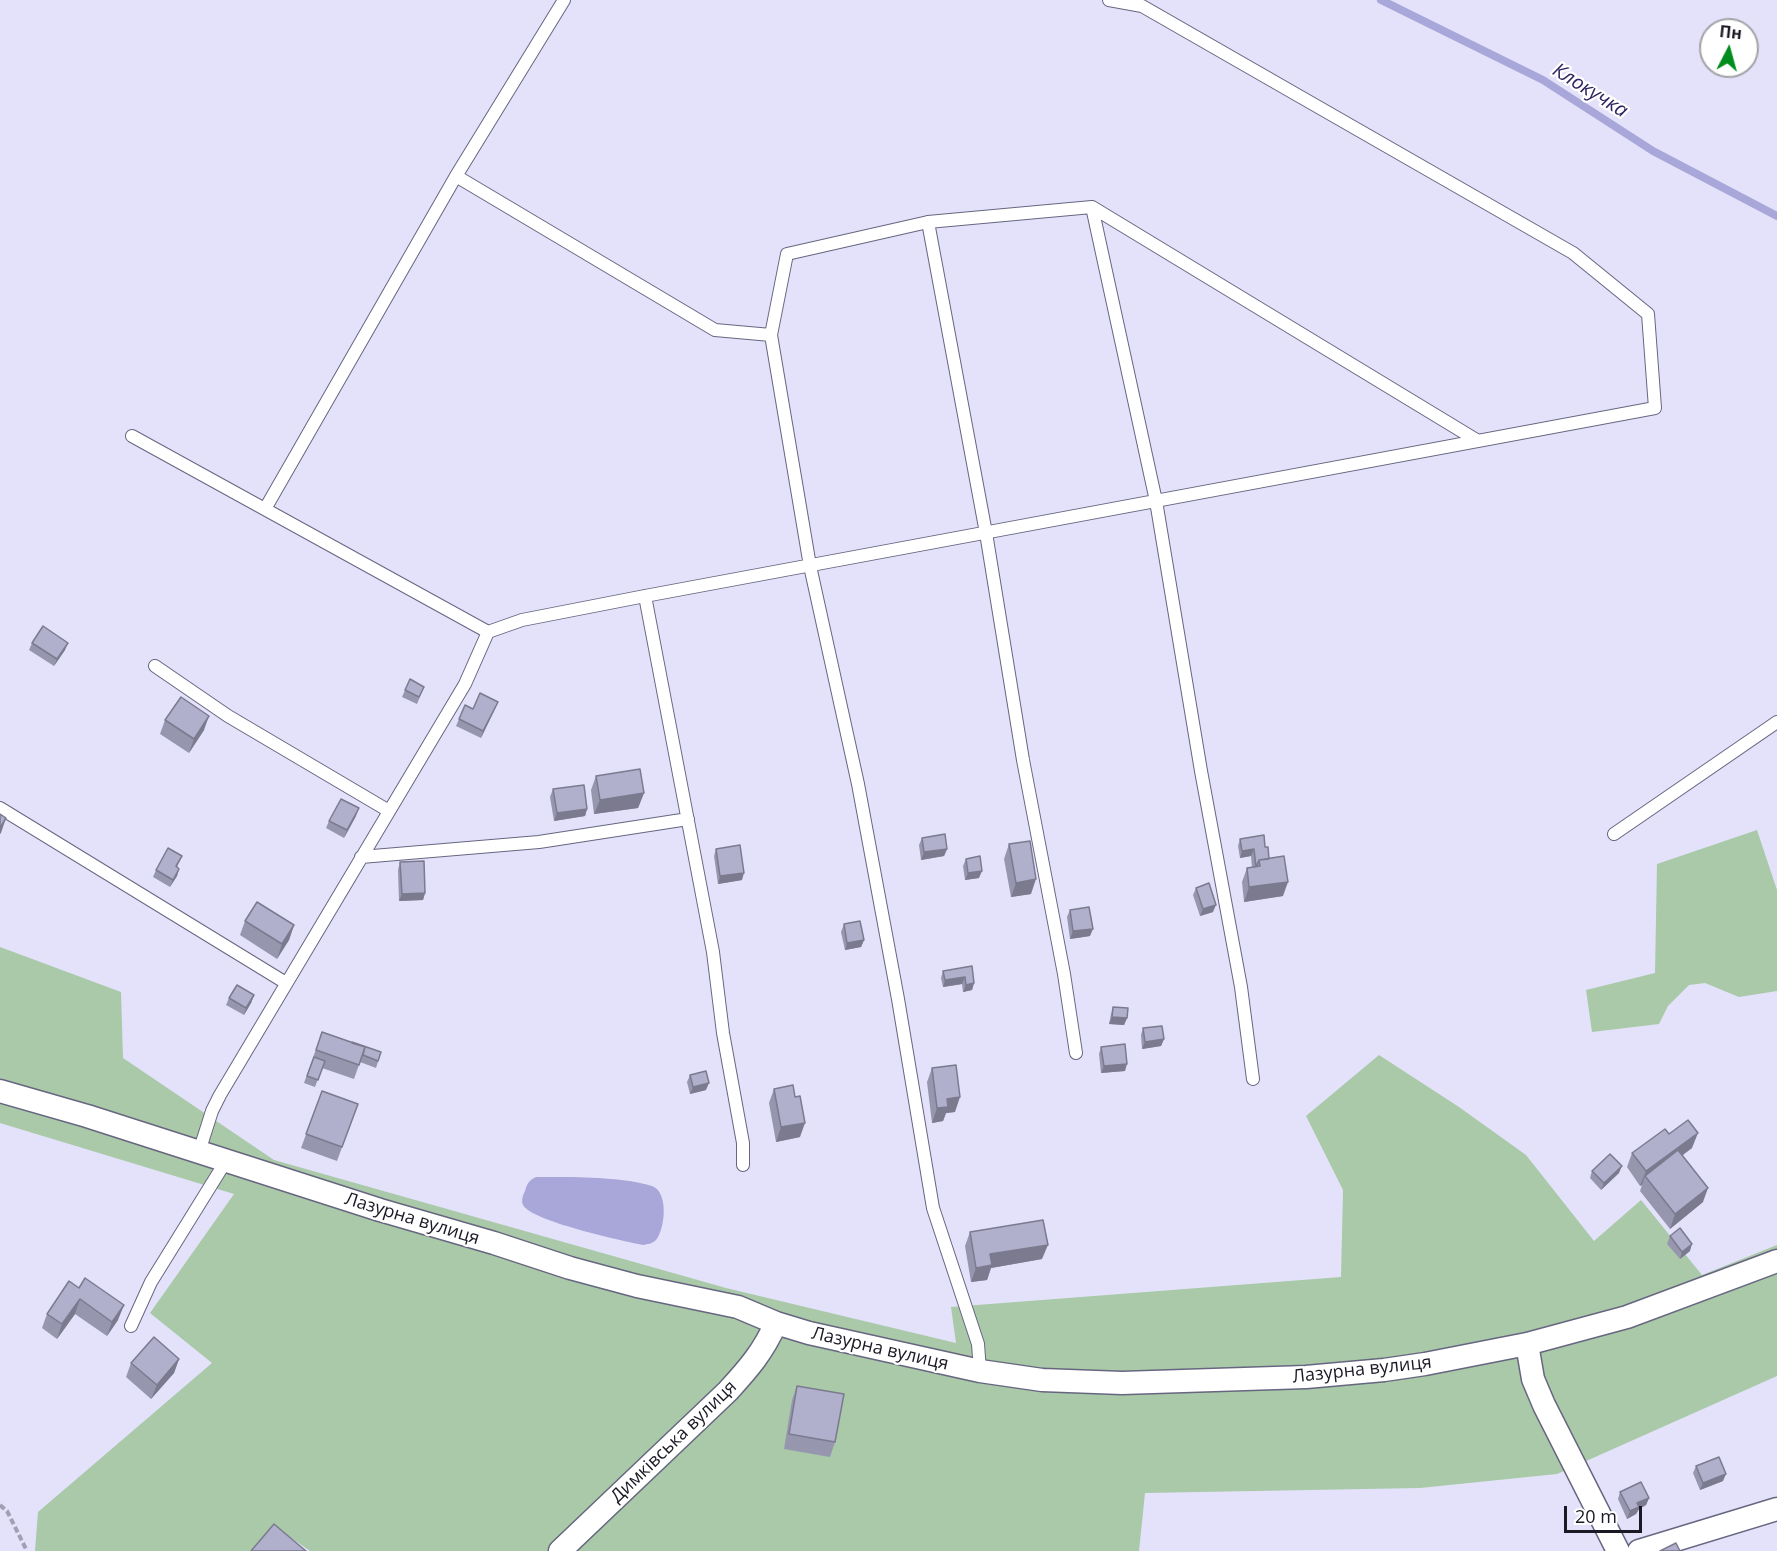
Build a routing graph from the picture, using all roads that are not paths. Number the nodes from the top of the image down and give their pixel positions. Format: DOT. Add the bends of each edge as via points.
graph roads {
  1 [pos="564,0"];
  2 [pos="1109,0"];
  3 [pos="456,176"];
  4 [pos="1092,207"];
  5 [pos="928,222"];
  6 [pos="771,335"];
  7 [pos="132,436"];
  8 [pos="1478,441"];
  9 [pos="1156,501"];
  10 [pos="266,509"];
  11 [pos="986,533"];
  12 [pos="810,566"];
  13 [pos="645,596"];
  14 [pos="488,632"];
  15 [pos="155,666"];
  16 [pos="1777,722"];
  17 [pos="0,808"];
  18 [pos="389,811"];
  19 [pos="688,819"];
  20 [pos="1614,834"];
  21 [pos="361,857"];
  22 [pos="286,983"];
  23 [pos="1076,1053"];
  24 [pos="1253,1078"];
  25 [pos="0,1091"];
  26 [pos="199,1152"];
  27 [pos="226,1161"];
  28 [pos="743,1164"];
  29 [pos="1777,1261"];
  30 [pos="776,1323"];
  31 [pos="131,1326"];
  32 [pos="1527,1344"];
  33 [pos="980,1371"];
  34 [pos="1777,1509"];
  35 [pos="560,1551"];
  36 [pos="1618,1551"];
  37 [pos="1640,1551"];
  1 -- 3 [label="lane"];
  2 -- 8 [label="lane" via="1142,6 1573,252 1648,314 1655,408"];
  3 -- 6 [label="lane" via="715,330"];
  3 -- 10 [label="lane"];
  4 -- 5 [label="lane"];
  4 -- 8 [label="lane"];
  4 -- 9 [label="lane"];
  5 -- 6 [label="lane" via="787,254"];
  5 -- 11 [label="lane"];
  6 -- 12 [label="lane"];
  7 -- 10 [label="lane"];
  8 -- 9 [label="lane"];
  9 -- 11 [label="lane"];
  9 -- 24 [label="lane" via="1241,987"];
  10 -- 14 [label="lane"];
  11 -- 12 [label="lane"];
  11 -- 23 [label="lane"];
  12 -- 13 [label="lane"];
  12 -- 33 [label="lane" via="858,784 933,1208 978,1344"];
  13 -- 14 [label="lane" via="522,620"];
  13 -- 19 [label="lane"];
  14 -- 18 [label="lane" via="465,684"];
  15 -- 18 [label="lane" via="228,716"];
  16 -- 20 [label="lane"];
  17 -- 22 [label="lane"];
  18 -- 21 [label="lane"];
  19 -- 21 [label="lane" via="539,842"];
  19 -- 28 [label="lane" via="713,952"];
  21 -- 22 [label="lane"];
  22 -- 26 [label="lane" via="220,1095"];
  25 -- 26 [label="street, Лазурна вулиця"];
  26 -- 27 [label="street, Лазурна вулиця"];
  27 -- 30 [label="street, Лазурна вулиця" via="561,1266 738,1308"];
  27 -- 31 [label="lane" via="151,1282"];
  29 -- 32 [label="street, Лазурна вулиця" via="1627,1317"];
  30 -- 33 [label="street, Лазурна вулиця"];
  30 -- 35 [label="street, Димківська вулиця" via="764,1348 743,1374"];
  32 -- 33 [label="street, Лазурна вулиця" via="1425,1364 1306,1377 1122,1383 1042,1380"];
  32 -- 36 [label="street" via="1533,1379 1544,1405"];
  34 -- 37 [label="street"];
}
